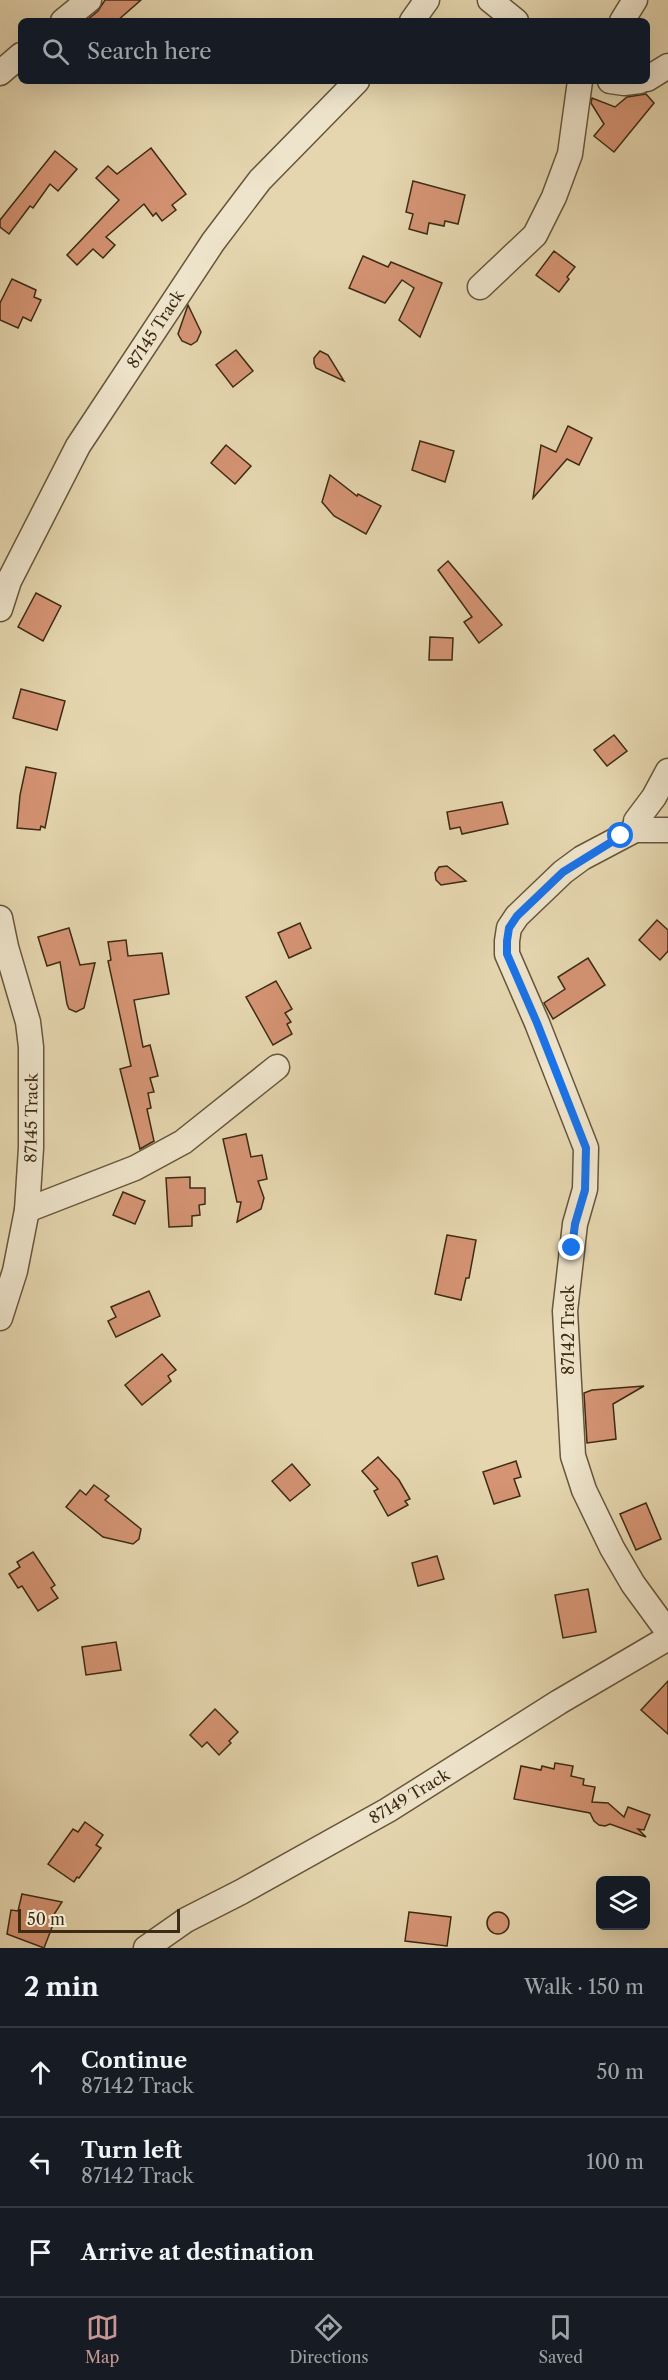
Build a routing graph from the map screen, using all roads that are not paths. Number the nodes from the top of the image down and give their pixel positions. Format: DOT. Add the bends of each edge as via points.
graph roads {
  1 [pos="89,0"];
  2 [pos="428,0"];
  3 [pos="490,0"];
  4 [pos="635,0"];
  5 [pos="67,18"];
  6 [pos="414,18"];
  7 [pos="512,18"];
  8 [pos="624,18"];
  9 [pos="18,58"];
  10 [pos="668,66"];
  11 [pos="0,73"];
  12 [pos="650,77"];
  13 [pos="354,84"];
  14 [pos="580,84"];
  15 [pos="480,287"];
  16 [pos="0,609"];
  17 [pos="668,771"];
  18 [pos="635,830"];
  19 [pos="668,830"];
  20 [pos="0,918"];
  21 [pos="277,1067"];
  22 [pos="27,1210"];
  23 [pos="0,1318"];
  24 [pos="668,1632"];
  25 [pos="668,1638"];
  26 [pos="146,1948"];
  1 -- 5 [label="street"];
  2 -- 6 [label="street"];
  3 -- 7 [label="street"];
  4 -- 8 [label="street"];
  9 -- 11 [label="street"];
  10 -- 12 [label="street"];
  13 -- 16 [label="street, 87145 Track" via="260,180 213,242 78,446 9,581"];
  14 -- 15 [label="street" via="570,154 554,197 535,235"];
  17 -- 18 [label="street" via="636,821"];
  18 -- 19 [label="street, 87142 Track"];
  18 -- 24 [label="street, 87142 Track" via="572,865 517,916 509,928 507,954 586,1148 585,1190 575,1224 565,1311 573,1456 584,1490 612,1548"];
  20 -- 22 [label="street, 87145 Track" via="32,1047"];
  21 -- 22 [label="street" via="183,1142 135,1168"];
  22 -- 23 [label="street, 87145 Track" via="15,1271"];
  25 -- 26 [label="street, 87149 Track" via="388,1810 186,1920"];
}
